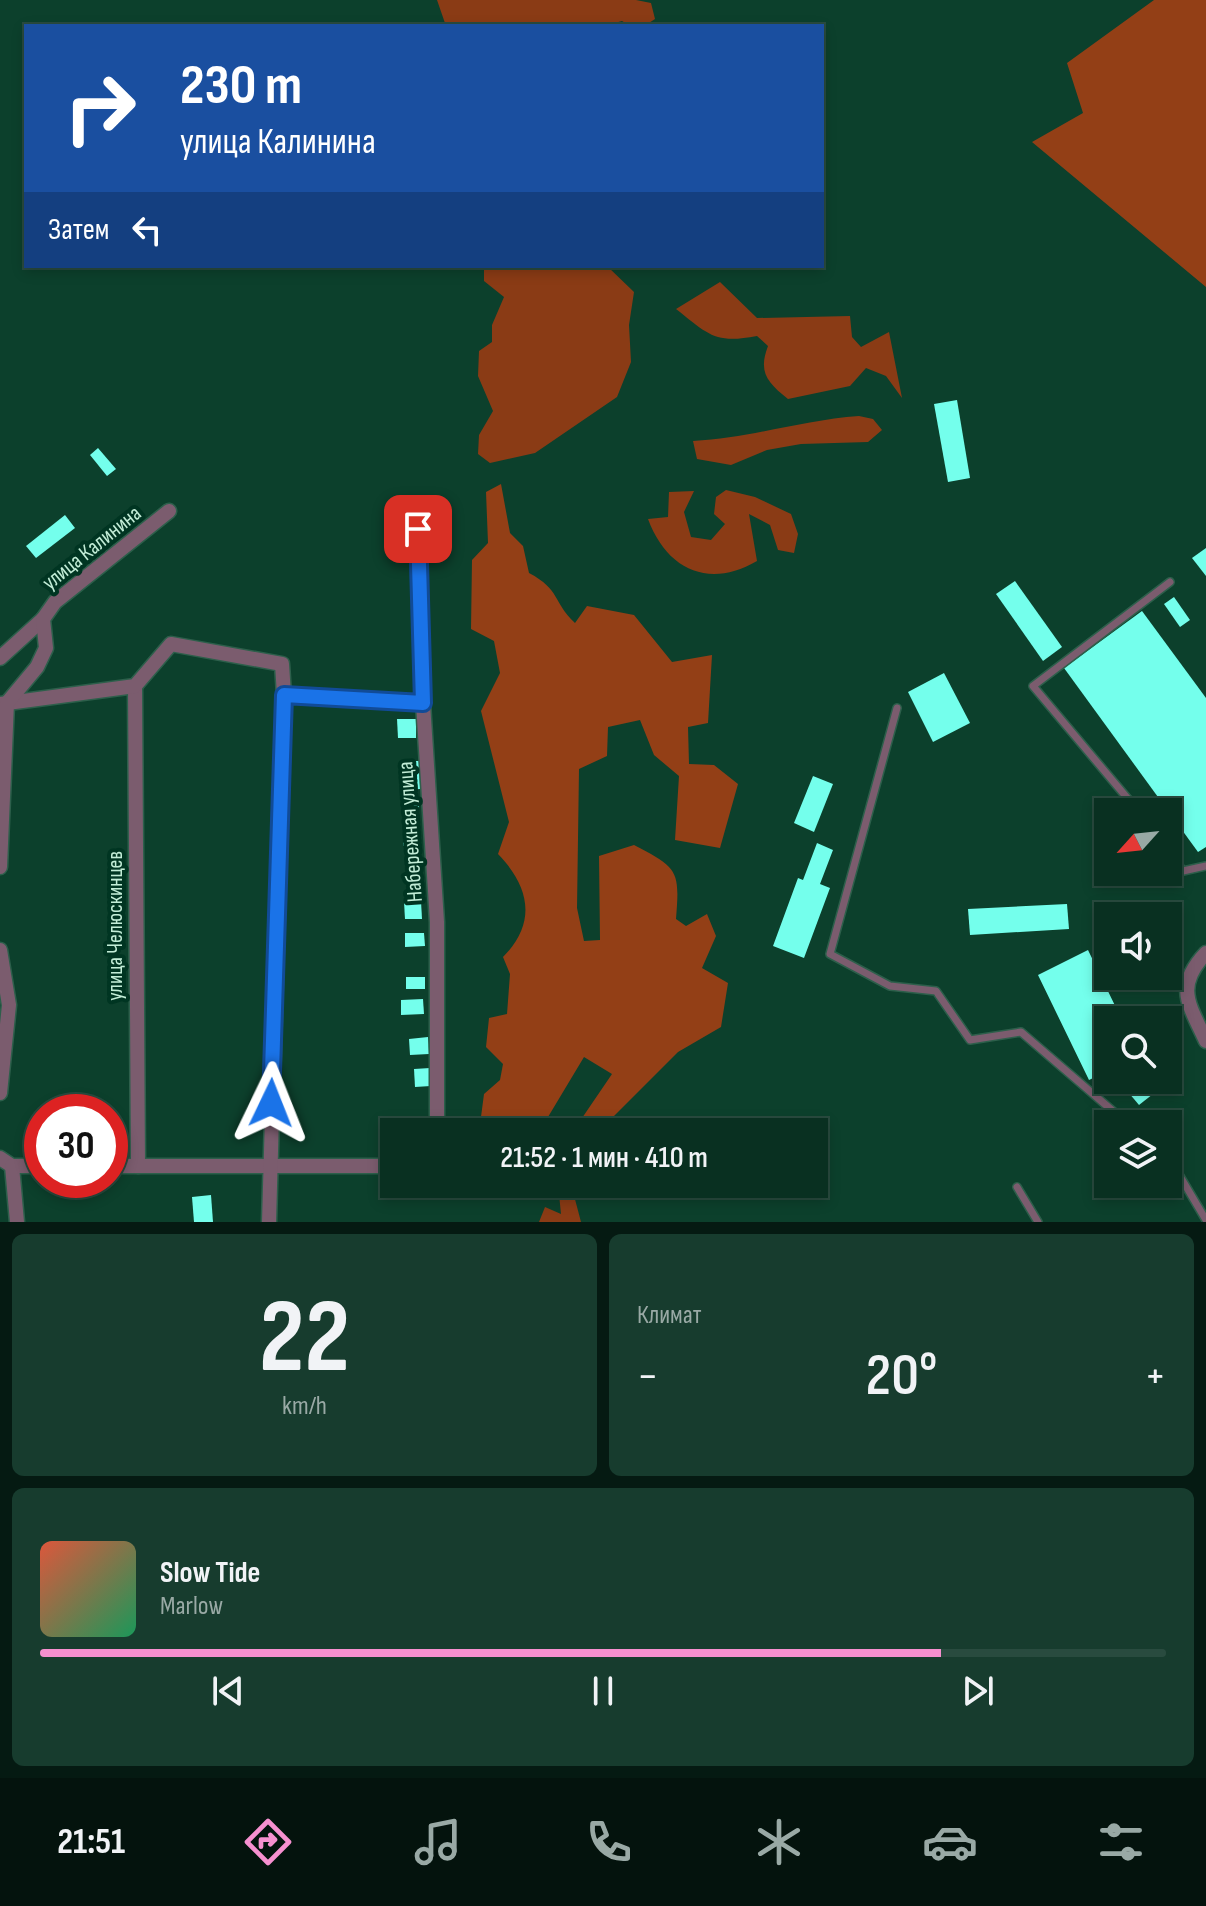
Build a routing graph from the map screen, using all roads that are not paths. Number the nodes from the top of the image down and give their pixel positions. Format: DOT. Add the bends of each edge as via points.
graph roads {
  1 [pos="169,511"];
  2 [pos="418,529"];
  3 [pos="1170,582"];
  4 [pos="43,619"];
  5 [pos="0,658"];
  6 [pos="135,686"];
  7 [pos="284,695"];
  8 [pos="4,703"];
  9 [pos="423,703"];
  10 [pos="897,708"];
  11 [pos="1127,798"];
  12 [pos="1206,866"];
  13 [pos="0,867"];
  14 [pos="1182,870"];
  15 [pos="0,950"];
  16 [pos="1206,953"];
  17 [pos="1206,1041"];
  18 [pos="0,1093"];
  19 [pos="1112,1110"];
  20 [pos="437,1118"];
  21 [pos="6,1162"];
  22 [pos="128,1166"];
  23 [pos="138,1166"];
  24 [pos="269,1166"];
  25 [pos="380,1166"];
  26 [pos="1182,1180"];
  27 [pos="1017,1187"];
  28 [pos="1206,1220"];
  29 [pos="17,1222"];
  30 [pos="269,1222"];
  31 [pos="1038,1222"];
  1 -- 4 [label="street, улица Калинина" via="55,602"];
  2 -- 9 [label="street, Набережная улица"];
  3 -- 11 [label="lane" via="1033,686"];
  4 -- 5 [label="street, улица Калинина"];
  4 -- 8 [label="street, улица Калинина" via="46,648 37,667"];
  6 -- 7 [label="street" via="171,644 282,664"];
  6 -- 8 [label="street"];
  6 -- 23 [label="street, улица Челюскинцев"];
  7 -- 9 [label="street"];
  7 -- 24 [label="street"];
  8 -- 13 [label="street"];
  9 -- 20 [label="street, Набережная улица" via="437,922"];
  10 -- 19 [label="lane" via="830,954 890,986 936,991 970,1040 1021,1032"];
  12 -- 14 [label="lane"];
  15 -- 18 [label="street" via="9,1005"];
  16 -- 17 [label="street" via="1187,975 1186,1000"];
  21 -- 29 [label="street"];
  22 -- 23 [label="street"];
  23 -- 24 [label="street"];
  24 -- 25 [label="street"];
  24 -- 30 [label="street"];
  26 -- 28 [label="lane"];
  27 -- 31 [label="lane"];
}
